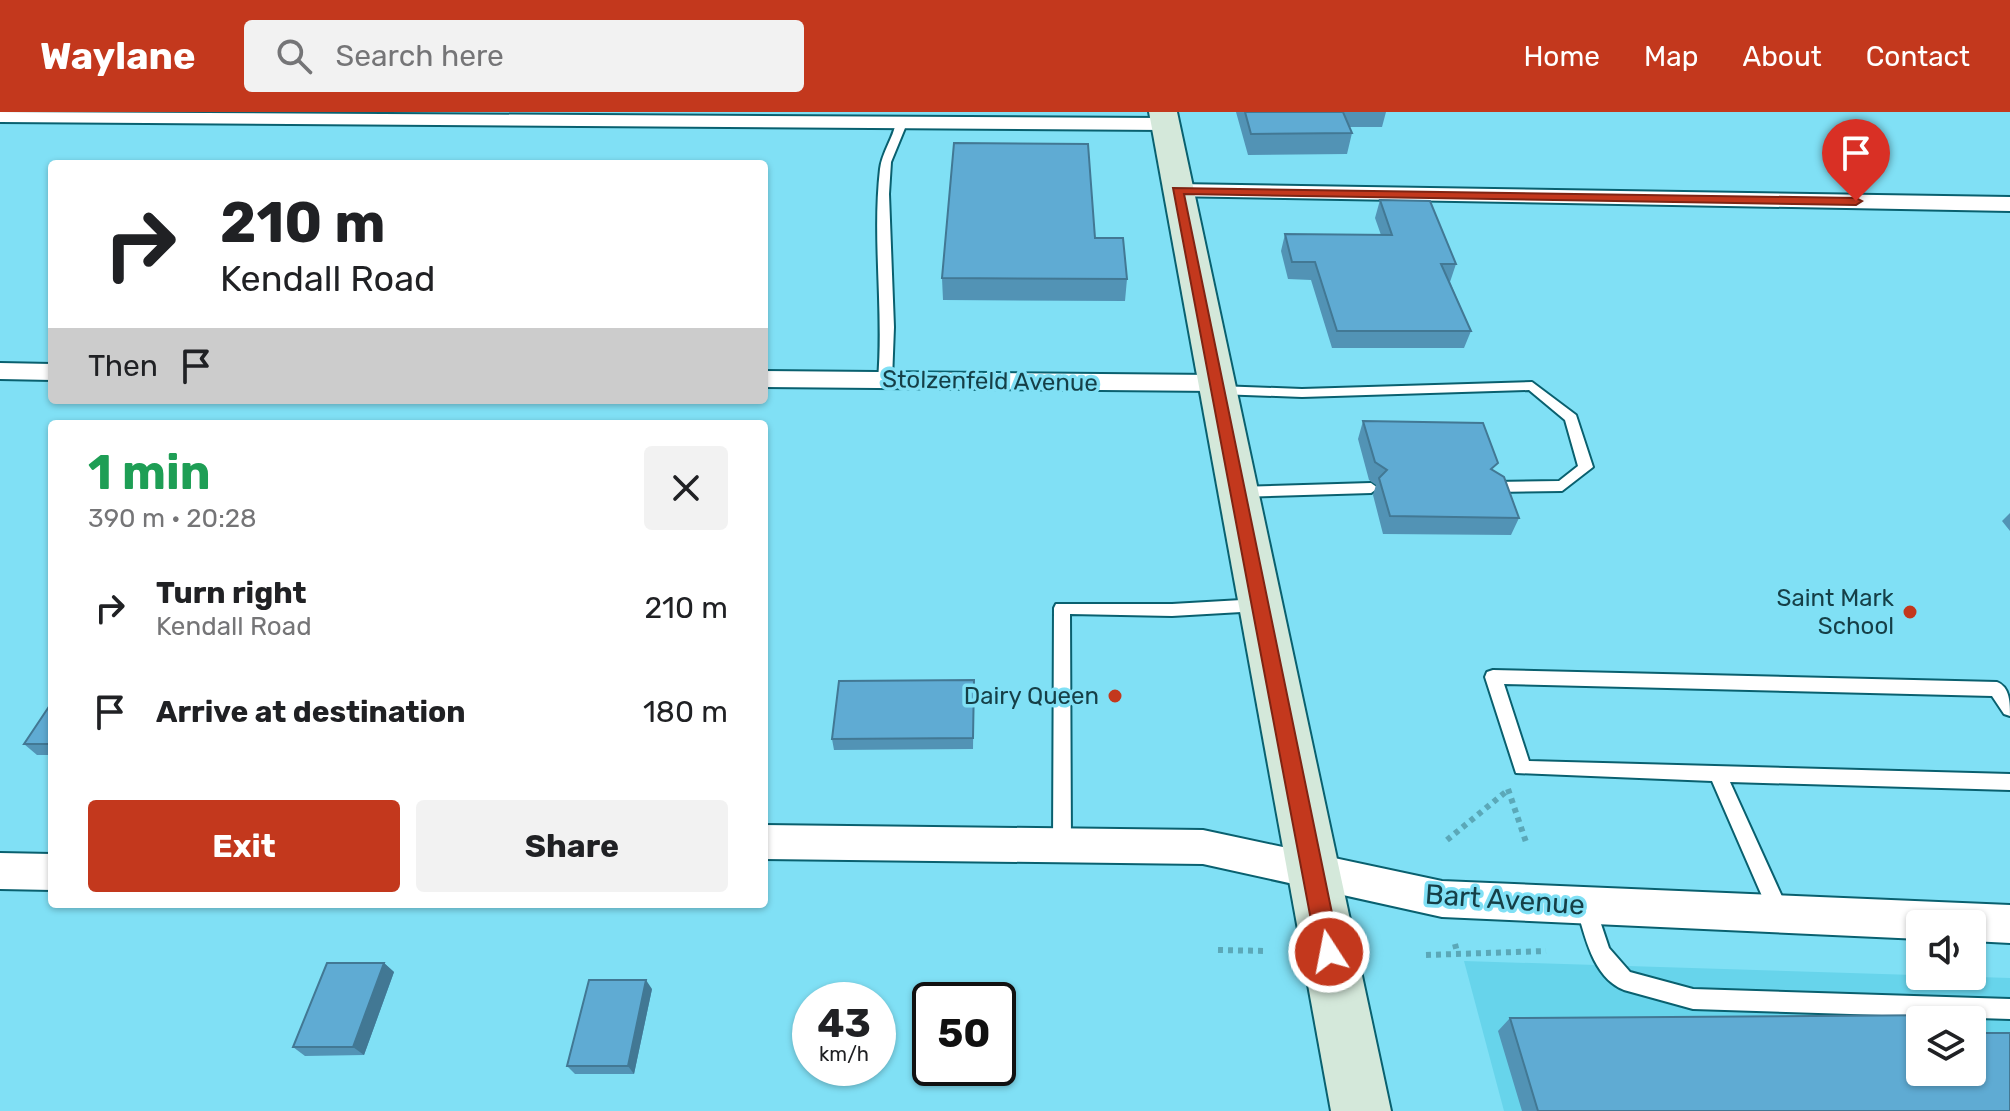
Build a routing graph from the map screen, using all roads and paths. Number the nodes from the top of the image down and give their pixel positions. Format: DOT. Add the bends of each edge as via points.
graph roads {
  1 [pos="105,115"];
  2 [pos="0,116"];
  3 [pos="445,116"];
  4 [pos="786,117"];
  5 [pos="1164,118"];
  6 [pos="901,122"];
  7 [pos="1177,191"];
  8 [pos="2010,204"];
  9 [pos="0,371"];
  10 [pos="48,372"];
  11 [pos="768,379"];
  12 [pos="885,380"];
  13 [pos="1217,387"];
  14 [pos="1493,487"];
  15 [pos="1371,488"];
  16 [pos="1238,492"];
  17 [pos="1261,605"];
  18 [pos="2010,709"];
  19 [pos="1522,768"];
  20 [pos="1717,773"];
  21 [pos="2010,782"];
  22 [pos="1508,789"];
  23 [pos="1447,840"];
  24 [pos="768,842"];
  25 [pos="1527,845"];
  26 [pos="1062,846"];
  27 [pos="0,871"];
  28 [pos="1312,871"];
  29 [pos="48,872"];
  30 [pos="1585,905"];
  31 [pos="1780,914"];
  32 [pos="2010,924"];
  33 [pos="1218,950"];
  34 [pos="1267,951"];
  35 [pos="1546,951"];
  36 [pos="1426,955"];
  37 [pos="2010,1009"];
  38 [pos="1361,1111"];
  1 -- 2 [label="street"];
  1 -- 3 [label="street"];
  3 -- 4 [label="street"];
  4 -- 6 [label="street"];
  5 -- 6 [label="street"];
  5 -- 7 [label="main road"];
  6 -- 12 [label="lane" via="885,165"];
  7 -- 8 [label="street"];
  7 -- 13 [label="main road"];
  9 -- 10 [label="street"];
  11 -- 12 [label="street, Stolzenfeld Avenue"];
  12 -- 13 [label="street, Stolzenfeld Avenue"];
  13 -- 14 [label="lane" via="1302,393 1532,386 1571,418 1586,467 1562,486"];
  13 -- 16 [label="main road"];
  15 -- 16 [label="lane"];
  16 -- 17 [label="main road"];
  17 -- 26 [label="lane" via="1062,608"];
  17 -- 28 [label="main road"];
  18 -- 19 [label="lane" via="1997,689 1493,677"];
  19 -- 20 [label="lane"];
  19 -- 22 [label="path"];
  20 -- 21 [label="lane"];
  20 -- 31 [label="lane"];
  22 -- 23 [label="path"];
  22 -- 25 [label="path"];
  24 -- 26 [label="street, Bart Avenue"];
  26 -- 28 [label="street, Bart Avenue" via="1203,847"];
  27 -- 29 [label="street"];
  28 -- 30 [label="street, Bart Avenue" via="1442,899"];
  28 -- 38 [label="main road"];
  30 -- 31 [label="street, Bart Avenue"];
  30 -- 37 [label="lane" via="1601,954 1624,980 1693,999"];
  31 -- 32 [label="street, Bart Avenue"];
  33 -- 34 [label="path"];
  35 -- 36 [label="path" via="1456,948"];
}
